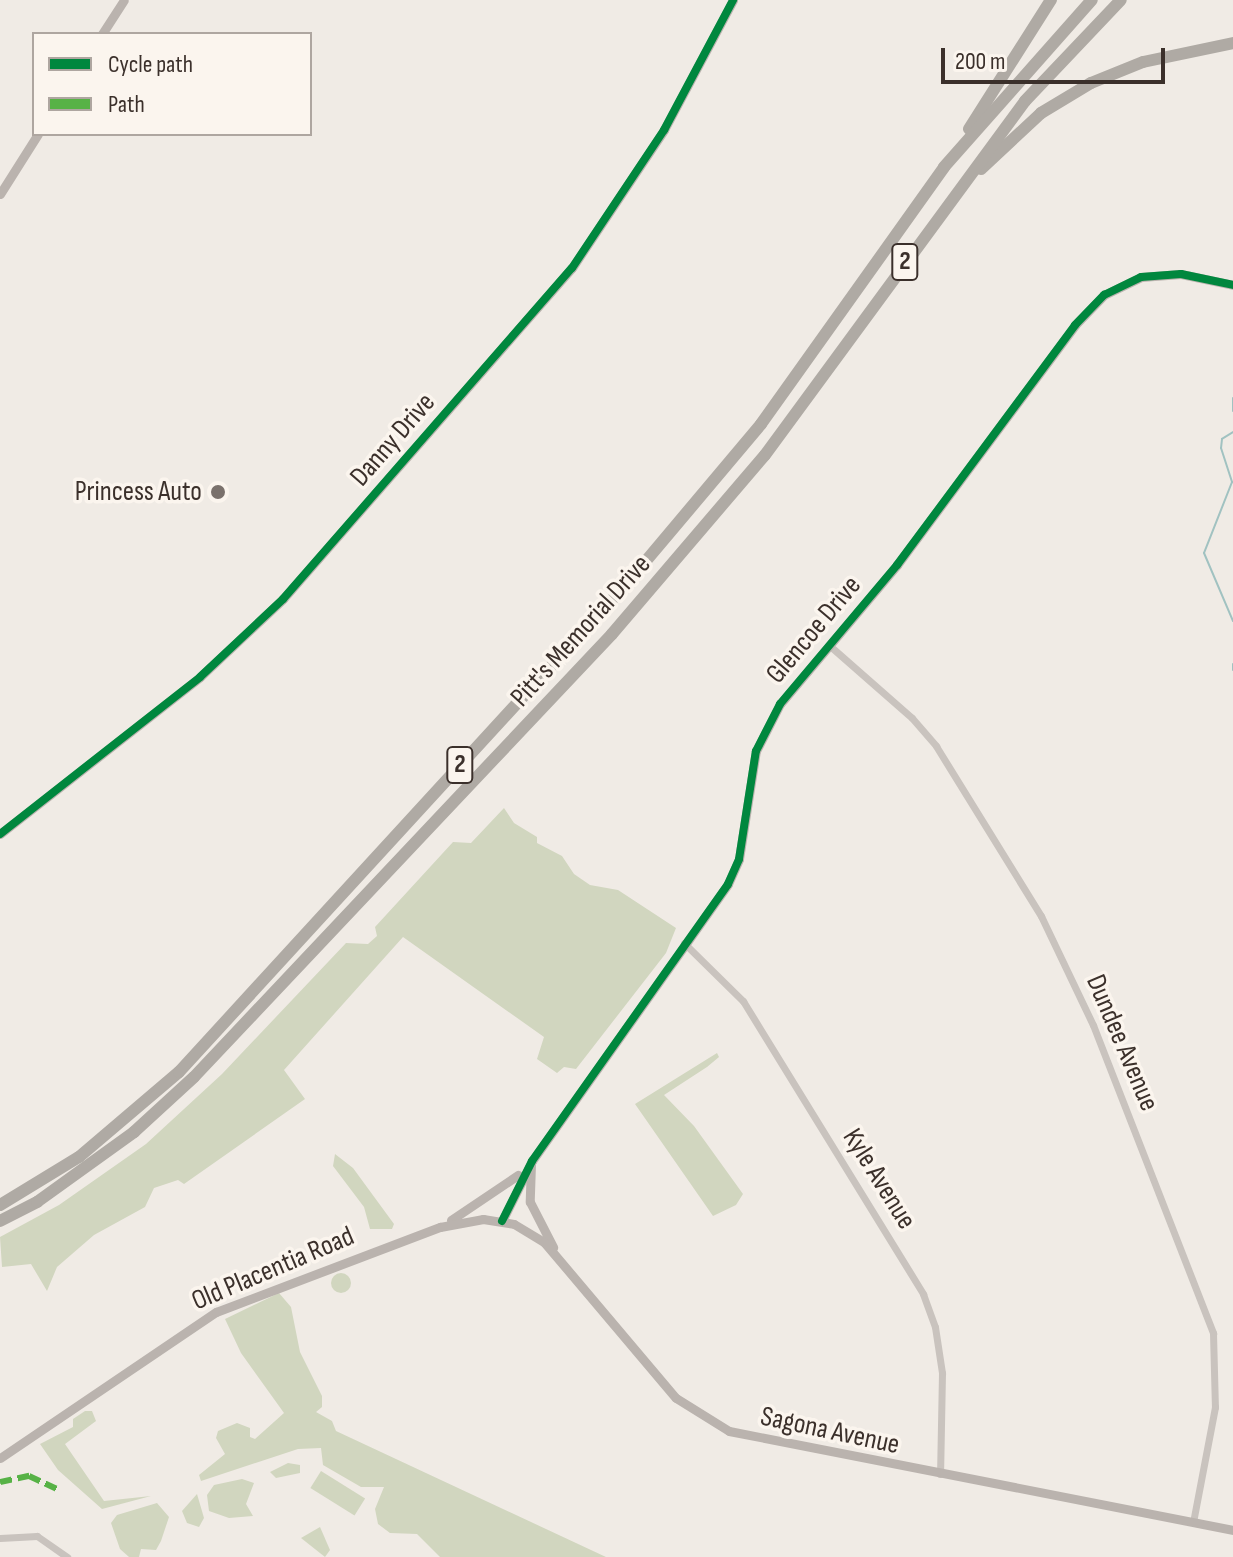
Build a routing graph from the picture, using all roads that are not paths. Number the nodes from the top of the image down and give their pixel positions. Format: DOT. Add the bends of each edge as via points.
graph roads {
  1 [pos="124,0"];
  2 [pos="733,0"];
  3 [pos="1051,0"];
  4 [pos="1092,0"];
  5 [pos="1121,0"];
  6 [pos="103,32"];
  7 [pos="1233,43"];
  8 [pos="37,136"];
  9 [pos="944,167"];
  10 [pos="0,194"];
  11 [pos="943,209"];
  12 [pos="1233,285"];
  13 [pos="830,646"];
  14 [pos="0,834"];
  15 [pos="684,943"];
  16 [pos="532,1161"];
  17 [pos="0,1205"];
  18 [pos="0,1221"];
  19 [pos="502,1221"];
  20 [pos="440,1227"];
  21 [pos="555,1253"];
  22 [pos="0,1458"];
  23 [pos="940,1476"];
  24 [pos="1193,1522"];
  25 [pos="1233,1530"];
  26 [pos="0,1538"];
  27 [pos="67,1557"];
  1 -- 6 [label="street"];
  2 -- 14 [label="street, Danny Drive" via="664,130 572,268 293,587 200,677"];
  3 -- 9 [label="highway"];
  4 -- 9 [label="highway, Pitt's Memorial Drive / 2"];
  5 -- 11 [label="highway, Pitt's Memorial Drive / 2" via="1025,101"];
  7 -- 11 [label="highway" via="1143,62 1091,83 1041,113"];
  8 -- 10 [label="street"];
  9 -- 17 [label="highway, Pitt's Memorial Drive / 2" via="715,485 629,581 179,1072 101,1141"];
  11 -- 18 [label="highway, Pitt's Memorial Drive / 2" via="712,522 403,859 194,1077 134,1132 37,1202"];
  12 -- 13 [label="street, Glencoe Drive" via="1156,274 1126,283 1097,301"];
  13 -- 15 [label="street, Glencoe Drive" via="780,704 760,740 734,871"];
  13 -- 24 [label="street, Dundee Avenue" via="936,746 1041,916 1093,1025 1213,1333 1216,1398"];
  15 -- 16 [label="street, Glencoe Drive"];
  15 -- 23 [label="street, Kyle Avenue" via="747,1007 920,1287 941,1364"];
  16 -- 19 [label="street, Glencoe Drive"];
  16 -- 20 [label="street" via="496,1193"];
  16 -- 21 [label="street" via="530,1202"];
  19 -- 20 [label="street, Old Placentia Road" via="469,1219"];
  19 -- 21 [label="street, Sagona Avenue" via="532,1233"];
  20 -- 22 [label="street, Old Placentia Road" via="216,1312"];
  21 -- 23 [label="street, Sagona Avenue" via="668,1389 705,1420 755,1439"];
  23 -- 24 [label="street, Sagona Avenue"];
  24 -- 25 [label="street, Sagona Avenue"];
  26 -- 27 [label="street" via="37,1536"];
}
